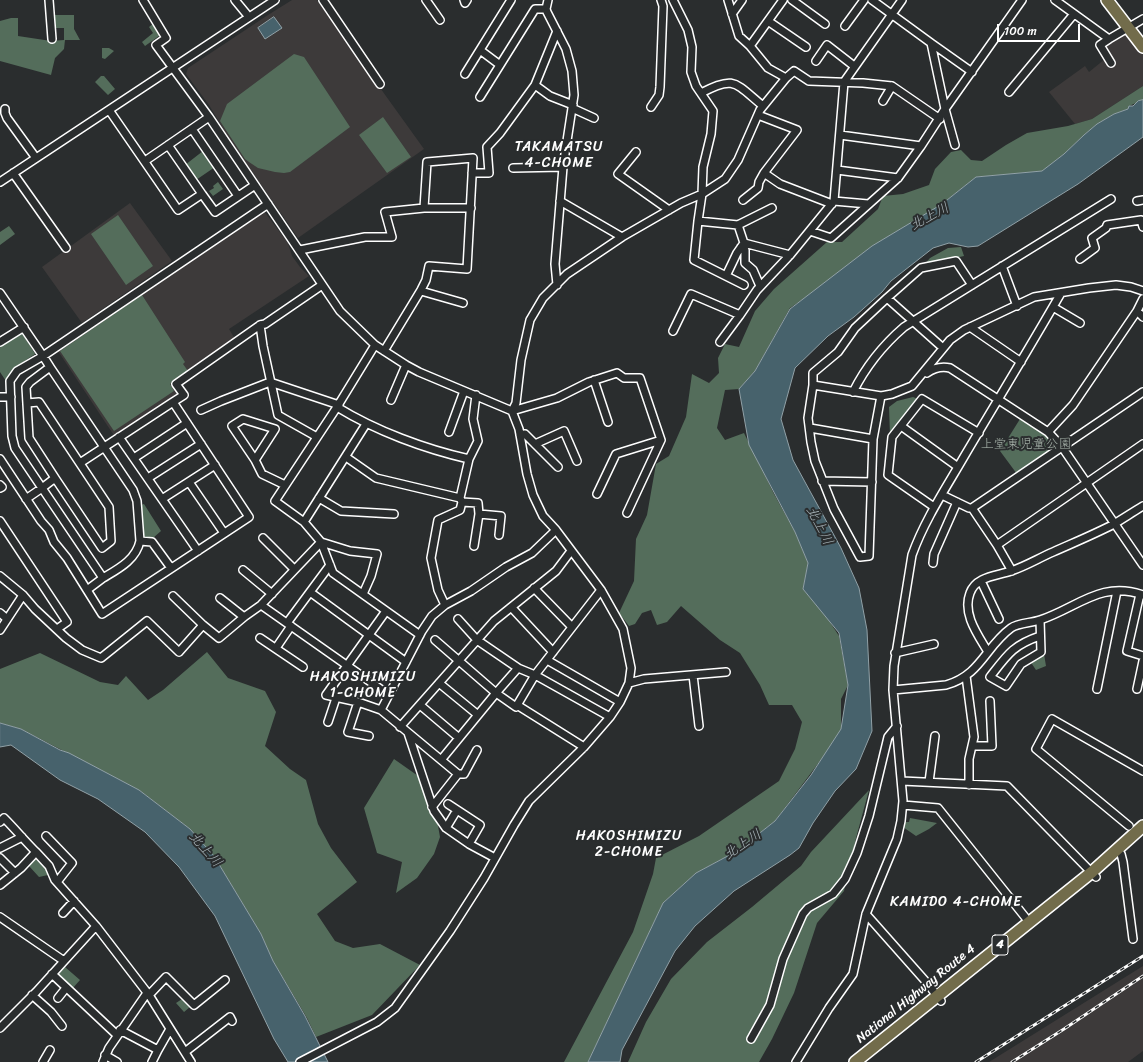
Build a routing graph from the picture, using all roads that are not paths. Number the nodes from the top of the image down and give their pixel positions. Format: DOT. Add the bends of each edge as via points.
graph roads {
  1 [pos="48,0"];
  2 [pos="143,0"];
  3 [pos="235,0"];
  4 [pos="275,0"];
  5 [pos="323,0"];
  6 [pos="426,0"];
  7 [pos="464,0"];
  8 [pos="467,0"];
  9 [pos="511,0"];
  10 [pos="548,0"];
  11 [pos="661,0"];
  12 [pos="673,0"];
  13 [pos="728,0"];
  14 [pos="742,0"];
  15 [pos="783,0"];
  16 [pos="792,0"];
  17 [pos="864,0"];
  18 [pos="872,0"];
  19 [pos="902,0"];
  20 [pos="1022,0"];
  21 [pos="1055,0"];
  22 [pos="1106,0"];
  23 [pos="1114,0"];
  24 [pos="546,8"];
  25 [pos="732,14"];
  26 [pos="892,14"];
  27 [pos="1074,14"];
  28 [pos="250,17"];
  29 [pos="1143,19"];
  30 [pos="440,20"];
  31 [pos="768,21"];
  32 [pos="824,24"];
  33 [pos="845,26"];
  34 [pos="1131,26"];
  35 [pos="557,31"];
  36 [pos="1143,37"];
  37 [pos="52,39"];
  38 [pos="1109,39"];
  39 [pos="931,43"];
  40 [pos="750,46"];
  41 [pos="806,47"];
  42 [pos="1143,47"];
  43 [pos="480,50"];
  44 [pos="816,61"];
  45 [pos="1111,63"];
  46 [pos="500,65"];
  47 [pos="854,66"];
  48 [pos="173,67"];
  49 [pos="972,72"];
  50 [pos="465,74"];
  51 [pos="786,78"];
  52 [pos="844,82"];
  53 [pos="380,84"];
  54 [pos="535,85"];
  55 [pos="892,86"];
  56 [pos="1009,92"];
  57 [pos="700,94"];
  58 [pos="480,97"];
  59 [pos="883,101"];
  60 [pos="763,106"];
  61 [pos="572,107"];
  62 [pos="651,107"];
  63 [pos="5,109"];
  64 [pos="945,109"];
  65 [pos="109,110"];
  66 [pos="758,114"];
  67 [pos="209,117"];
  68 [pos="594,118"];
  69 [pos="940,119"];
  70 [pos="192,129"];
  71 [pos="840,135"];
  72 [pos="168,145"];
  73 [pos="955,145"];
  74 [pos="921,146"];
  75 [pos="636,152"];
  76 [pos="36,158"];
  77 [pos="144,161"];
  78 [pos="563,166"];
  79 [pos="513,168"];
  80 [pos="837,170"];
  81 [pos="13,173"];
  82 [pos="472,173"];
  83 [pos="764,173"];
  84 [pos="898,178"];
  85 [pos="0,182"];
  86 [pos="255,185"];
  87 [pos="202,194"];
  88 [pos="702,194"];
  89 [pos="238,196"];
  90 [pos="1111,199"];
  91 [pos="560,200"];
  92 [pos="743,200"];
  93 [pos="833,202"];
  94 [pos="268,204"];
  95 [pos="868,204"];
  96 [pos="424,208"];
  97 [pos="471,208"];
  98 [pos="772,208"];
  99 [pos="669,210"];
  100 [pos="698,221"];
  101 [pos="738,225"];
  102 [pos="1143,227"];
  103 [pos="810,231"];
  104 [pos="622,236"];
  105 [pos="743,245"];
  106 [pos="66,248"];
  107 [pos="300,250"];
  108 [pos="790,255"];
  109 [pos="1080,259"];
  110 [pos="1002,266"];
  111 [pos="726,276"];
  112 [pos="322,285"];
  113 [pos="556,285"];
  114 [pos="744,285"];
  115 [pos="972,285"];
  116 [pos="760,286"];
  117 [pos="421,291"];
  118 [pos="1143,291"];
  119 [pos="0,292"];
  120 [pos="1061,293"];
  121 [pos="887,298"];
  122 [pos="1143,299"];
  123 [pos="463,304"];
  124 [pos="1016,306"];
  125 [pos="1053,307"];
  126 [pos="1138,311"];
  127 [pos="740,315"];
  128 [pos="1143,317"];
  129 [pos="913,321"];
  130 [pos="1080,323"];
  131 [pos="260,325"];
  132 [pos="24,327"];
  133 [pos="970,327"];
  134 [pos="673,331"];
  135 [pos="0,342"];
  136 [pos="720,342"];
  137 [pos="375,344"];
  138 [pos="942,348"];
  139 [pos="384,351"];
  140 [pos="43,356"];
  141 [pos="1021,362"];
  142 [pos="406,365"];
  143 [pos="50,367"];
  144 [pos="918,379"];
  145 [pos="594,380"];
  146 [pos="270,382"];
  147 [pos="813,386"];
  148 [pos="464,391"];
  149 [pos="853,392"];
  150 [pos="1143,392"];
  151 [pos="476,395"];
  152 [pos="11,396"];
  153 [pos="882,396"];
  154 [pos="0,397"];
  155 [pos="391,400"];
  156 [pos="999,400"];
  157 [pos="173,402"];
  158 [pos="27,403"];
  159 [pos="338,406"];
  160 [pos="201,410"];
  161 [pos="512,411"];
  162 [pos="608,422"];
  163 [pos="187,423"];
  164 [pos="366,424"];
  165 [pos="901,426"];
  166 [pos="810,428"];
  167 [pos="449,432"];
  168 [pos="1048,432"];
  169 [pos="979,433"];
  170 [pos="520,435"];
  171 [pos="317,436"];
  172 [pos="119,437"];
  173 [pos="874,439"];
  174 [pos="661,440"];
  175 [pos="201,444"];
  176 [pos="535,444"];
  177 [pos="1143,444"];
  178 [pos="105,446"];
  179 [pos="1062,447"];
  180 [pos="346,457"];
  181 [pos="134,458"];
  182 [pos="0,459"];
  183 [pos="470,459"];
  184 [pos="256,460"];
  185 [pos="577,461"];
  186 [pos="80,463"];
  187 [pos="214,465"];
  188 [pos="558,467"];
  189 [pos="958,467"];
  190 [pos="56,478"];
  191 [pos="148,478"];
  192 [pos="822,481"];
  193 [pos="189,482"];
  194 [pos="872,482"];
  195 [pos="1087,483"];
  196 [pos="0,485"];
  197 [pos="285,485"];
  198 [pos="0,488"];
  199 [pos="42,488"];
  200 [pos="597,494"];
  201 [pos="942,495"];
  202 [pos="319,498"];
  203 [pos="26,499"];
  204 [pos="162,500"];
  205 [pos="461,500"];
  206 [pos="957,502"];
  207 [pos="1143,506"];
  208 [pos="934,507"];
  209 [pos="972,508"];
  210 [pos="627,513"];
  211 [pos="394,514"];
  212 [pos="479,514"];
  213 [pos="0,522"];
  214 [pos="304,522"];
  215 [pos="1114,524"];
  216 [pos="556,530"];
  217 [pos="224,534"];
  218 [pos="499,535"];
  219 [pos="263,538"];
  220 [pos="140,541"];
  221 [pos="322,542"];
  222 [pos="998,545"];
  223 [pos="474,546"];
  224 [pos="198,551"];
  225 [pos="571,551"];
  226 [pos="933,563"];
  227 [pos="330,565"];
  228 [pos="1143,565"];
  229 [pos="171,568"];
  230 [pos="243,570"];
  231 [pos="294,570"];
  232 [pos="1012,571"];
  233 [pos="0,576"];
  234 [pos="103,578"];
  235 [pos="981,581"];
  236 [pos="534,588"];
  237 [pos="87,590"];
  238 [pos="601,590"];
  239 [pos="1117,591"];
  240 [pos="310,592"];
  241 [pos="272,594"];
  242 [pos="362,594"];
  243 [pos="1142,594"];
  244 [pos="23,595"];
  245 [pos="173,596"];
  246 [pos="220,598"];
  247 [pos="262,605"];
  248 [pos="445,605"];
  249 [pos="512,608"];
  250 [pos="386,611"];
  251 [pos="0,613"];
  252 [pos="244,617"];
  253 [pos="7,619"];
  254 [pos="458,619"];
  255 [pos="999,619"];
  256 [pos="1040,620"];
  257 [pos="203,625"];
  258 [pos="289,625"];
  259 [pos="572,627"];
  260 [pos="57,629"];
  261 [pos="0,630"];
  262 [pos="368,635"];
  263 [pos="420,635"];
  264 [pos="1040,636"];
  265 [pos="260,638"];
  266 [pos="435,640"];
  267 [pos="477,640"];
  268 [pos="934,644"];
  269 [pos="276,648"];
  270 [pos="553,652"];
  271 [pos="988,652"];
  272 [pos="895,653"];
  273 [pos="1143,656"];
  274 [pos="459,660"];
  275 [pos="547,660"];
  276 [pos="1143,661"];
  277 [pos="406,662"];
  278 [pos="347,665"];
  279 [pos="303,667"];
  280 [pos="518,668"];
  281 [pos="726,672"];
  282 [pos="535,675"];
  283 [pos="693,675"];
  284 [pos="966,676"];
  285 [pos="439,683"];
  286 [pos="629,683"];
  287 [pos="1097,689"];
  288 [pos="1137,689"];
  289 [pos="893,690"];
  290 [pos="496,693"];
  291 [pos="388,695"];
  292 [pos="336,698"];
  293 [pos="990,701"];
  294 [pos="358,702"];
  295 [pos="620,702"];
  296 [pos="420,705"];
  297 [pos="517,705"];
  298 [pos="381,710"];
  299 [pos="478,715"];
  300 [pos="610,717"];
  301 [pos="328,722"];
  302 [pos="699,726"];
  303 [pos="897,726"];
  304 [pos="400,727"];
  305 [pos="408,733"];
  306 [pos="369,736"];
  307 [pos="934,736"];
  308 [pos="459,738"];
  309 [pos="972,746"];
  310 [pos="584,747"];
  311 [pos="477,750"];
  312 [pos="441,760"];
  313 [pos="1143,771"];
  314 [pos="458,774"];
  315 [pos="902,781"];
  316 [pos="929,782"];
  317 [pos="969,784"];
  318 [pos="448,804"];
  319 [pos="903,805"];
  320 [pos="432,807"];
  321 [pos="457,810"];
  322 [pos="0,822"];
  323 [pos="1129,826"];
  324 [pos="1143,826"];
  325 [pos="446,828"];
  326 [pos="1143,834"];
  327 [pos="46,836"];
  328 [pos="22,837"];
  329 [pos="469,844"];
  330 [pos="0,848"];
  331 [pos="36,852"];
  332 [pos="1121,854"];
  333 [pos="0,858"];
  334 [pos="495,858"];
  335 [pos="15,873"];
  336 [pos="1094,874"];
  337 [pos="57,882"];
  338 [pos="0,885"];
  339 [pos="74,900"];
  340 [pos="63,913"];
  341 [pos="866,914"];
  342 [pos="0,918"];
  343 [pos="1029,922"];
  344 [pos="96,926"];
  345 [pos="1133,939"];
  346 [pos="64,961"];
  347 [pos="52,974"];
  348 [pos="225,980"];
  349 [pos="66,988"];
  350 [pos="148,994"];
  351 [pos="32,995"];
  352 [pos="58,998"];
  353 [pos="939,998"];
  354 [pos="232,1021"];
  355 [pos="62,1026"];
  356 [pos="0,1028"];
  357 [pos="170,1029"];
  358 [pos="118,1033"];
  359 [pos="751,1039"];
  360 [pos="50,1050"];
  361 [pos="158,1050"];
  362 [pos="185,1052"];
  363 [pos="104,1059"];
  364 [pos="43,1062"];
  365 [pos="117,1062"];
  366 [pos="152,1062"];
  367 [pos="191,1062"];
  368 [pos="300,1062"];
  369 [pos="796,1062"];
  370 [pos="855,1062"];
  371 [pos="865,1062"];
  1 -- 37 [label="street"];
  2 -- 48 [label="street" via="166,38 156,45"];
  3 -- 28 [label="street"];
  4 -- 28 [label="street"];
  5 -- 53 [label="street"];
  6 -- 30 [label="street"];
  7 -- 8 [label="street" via="465,3"];
  9 -- 43 [label="street"];
  10 -- 24 [label="street"];
  11 -- 62 [label="street" via="663,6 660,87"];
  12 -- 57 [label="street" via="688,30 692,47 691,72"];
  13 -- 25 [label="street"];
  14 -- 25 [label="street"];
  15 -- 31 [label="street"];
  16 -- 32 [label="street"];
  17 -- 33 [label="street"];
  18 -- 26 [label="street"];
  19 -- 26 [label="street"];
  20 -- 49 [label="street"];
  21 -- 27 [label="street"];
  22 -- 34 [label="highway"];
  23 -- 34 [label="highway"];
  24 -- 35 [label="street"];
  24 -- 46 [label="street" via="535,9"];
  25 -- 40 [label="street" via="739,36"];
  26 -- 39 [label="street"];
  26 -- 47 [label="street"];
  27 -- 38 [label="street"];
  27 -- 56 [label="street"];
  28 -- 48 [label="street"];
  29 -- 34 [label="street"];
  31 -- 40 [label="street"];
  31 -- 41 [label="street"];
  34 -- 36 [label="highway"];
  34 -- 38 [label="street"];
  34 -- 42 [label="highway"];
  35 -- 54 [label="street"];
  35 -- 61 [label="street" via="566,49 572,71"];
  38 -- 45 [label="street" via="1100,45"];
  39 -- 49 [label="street"];
  39 -- 64 [label="street"];
  40 -- 51 [label="street" via="768,68"];
  43 -- 46 [label="street"];
  43 -- 50 [label="street"];
  44 -- 47 [label="street" via="827,46"];
  46 -- 58 [label="street"];
  47 -- 52 [label="street"];
  48 -- 65 [label="street"];
  48 -- 67 [label="street"];
  49 -- 64 [label="street"];
  51 -- 52 [label="street" via="794,71 809,81"];
  51 -- 60 [label="street"];
  52 -- 55 [label="street"];
  52 -- 71 [label="street"];
  54 -- 61 [label="street"];
  54 -- 82 [label="street" via="487,147 489,173"];
  55 -- 59 [label="street"];
  55 -- 69 [label="street"];
  57 -- 60 [label="street" via="725,82 735,83"];
  57 -- 88 [label="street" via="713,111 711,134 703,167"];
  60 -- 66 [label="street"];
  61 -- 68 [label="street"];
  61 -- 78 [label="street"];
  63 -- 76 [label="street" via="8,118"];
  64 -- 69 [label="street"];
  64 -- 73 [label="street"];
  65 -- 76 [label="street"];
  65 -- 77 [label="street"];
  66 -- 83 [label="street" via="797,130"];
  66 -- 88 [label="street" via="738,160 726,179"];
  67 -- 70 [label="street"];
  67 -- 86 [label="street"];
  69 -- 74 [label="street"];
  70 -- 72 [label="street"];
  70 -- 89 [label="street"];
  71 -- 74 [label="street"];
  71 -- 80 [label="street"];
  72 -- 77 [label="street"];
  72 -- 87 [label="street"];
  74 -- 84 [label="street"];
  75 -- 99 [label="street" via="618,174"];
  76 -- 81 [label="street"];
  77 -- 87 [label="street" via="178,210"];
  78 -- 79 [label="street"];
  78 -- 91 [label="street"];
  80 -- 84 [label="street"];
  80 -- 93 [label="street"];
  81 -- 85 [label="street"];
  81 -- 106 [label="street"];
  82 -- 96 [label="street" via="473,158 427,162"];
  82 -- 97 [label="street"];
  83 -- 92 [label="street" via="758,188"];
  83 -- 93 [label="street" via="780,184"];
  84 -- 95 [label="street"];
  86 -- 89 [label="street"];
  86 -- 94 [label="street"];
  87 -- 89 [label="street" via="215,212"];
  88 -- 99 [label="street"];
  88 -- 100 [label="street"];
  90 -- 110 [label="street"];
  91 -- 104 [label="street"];
  91 -- 113 [label="street"];
  93 -- 95 [label="street"];
  93 -- 103 [label="street"];
  94 -- 107 [label="street"];
  94 -- 140 [label="street"];
  95 -- 103 [label="street" via="831,238"];
  96 -- 97 [label="street"];
  96 -- 107 [label="street" via="384,212 392,237 365,237"];
  97 -- 117 [label="street" via="467,269 429,266"];
  98 -- 101 [label="street"];
  99 -- 104 [label="street"];
  100 -- 101 [label="street"];
  100 -- 111 [label="street" via="694,260"];
  101 -- 105 [label="street"];
  102 -- 109 [label="street" via="1141,220 1107,225 1092,238 1096,248"];
  103 -- 108 [label="street"];
  104 -- 113 [label="street" via="567,274"];
  105 -- 108 [label="street"];
  105 -- 111 [label="street"];
  105 -- 116 [label="street" via="745,264 753,270"];
  107 -- 112 [label="street"];
  108 -- 116 [label="street"];
  110 -- 115 [label="street"];
  110 -- 124 [label="street"];
  111 -- 114 [label="street"];
  112 -- 131 [label="street"];
  112 -- 137 [label="street" via="340,311"];
  113 -- 161 [label="street" via="543,298 530,320 516,403"];
  115 -- 121 [label="street" via="956,261 921,268"];
  115 -- 129 [label="street"];
  116 -- 127 [label="street"];
  117 -- 123 [label="street"];
  117 -- 139 [label="street"];
  118 -- 120 [label="street" via="1116,285"];
  119 -- 132 [label="street"];
  120 -- 124 [label="street" via="1034,297"];
  120 -- 125 [label="street"];
  121 -- 129 [label="street"];
  121 -- 147 [label="street" via="855,328 838,352 813,373"];
  122 -- 126 [label="street"];
  124 -- 133 [label="street"];
  125 -- 130 [label="street"];
  125 -- 141 [label="street"];
  126 -- 128 [label="street"];
  126 -- 168 [label="street" via="1073,405"];
  127 -- 134 [label="street" via="691,294"];
  127 -- 136 [label="street"];
  129 -- 138 [label="street"];
  129 -- 149 [label="street" via="895,334 876,354"];
  131 -- 146 [label="street"];
  131 -- 157 [label="street" via="176,384 184,395"];
  132 -- 135 [label="street"];
  132 -- 140 [label="street"];
  133 -- 138 [label="street"];
  133 -- 141 [label="street"];
  137 -- 139 [label="street"];
  137 -- 159 [label="street"];
  138 -- 144 [label="street"];
  139 -- 142 [label="street"];
  140 -- 143 [label="street"];
  140 -- 152 [label="street" via="17,371 10,381"];
  141 -- 156 [label="street"];
  142 -- 148 [label="street"];
  142 -- 155 [label="street"];
  143 -- 158 [label="street" via="26,387"];
  143 -- 178 [label="street"];
  144 -- 153 [label="street" via="906,389"];
  144 -- 156 [label="street" via="932,369 950,368"];
  145 -- 161 [label="street" via="557,398"];
  145 -- 162 [label="street"];
  145 -- 174 [label="street" via="617,373 624,378 640,378"];
  146 -- 159 [label="street"];
  146 -- 160 [label="street"];
  146 -- 171 [label="street" via="278,415"];
  147 -- 149 [label="street"];
  147 -- 166 [label="street" via="808,418"];
  148 -- 151 [label="street"];
  148 -- 167 [label="street"];
  149 -- 153 [label="street"];
  150 -- 179 [label="street"];
  151 -- 161 [label="street"];
  151 -- 183 [label="street" via="473,419 478,440"];
  152 -- 154 [label="street"];
  152 -- 199 [label="street" via="12,436 15,448"];
  153 -- 173 [label="street"];
  156 -- 168 [label="street"];
  156 -- 169 [label="street"];
  157 -- 163 [label="street"];
  157 -- 172 [label="street"];
  158 -- 186 [label="street" via="39,402"];
  158 -- 190 [label="street" via="29,438"];
  159 -- 164 [label="street"];
  159 -- 171 [label="street"];
  161 -- 170 [label="street"];
  163 -- 175 [label="street"];
  163 -- 181 [label="street"];
  164 -- 180 [label="street"];
  164 -- 183 [label="street" via="444,453"];
  165 -- 169 [label="street" via="922,398"];
  165 -- 189 [label="street"];
  165 -- 208 [label="street" via="892,436 888,475"];
  166 -- 173 [label="street"];
  166 -- 192 [label="street" via="815,461"];
  168 -- 179 [label="street"];
  169 -- 189 [label="street"];
  170 -- 176 [label="street" via="525,434"];
  170 -- 216 [label="street" via="533,495 543,516"];
  171 -- 197 [label="street"];
  172 -- 178 [label="street"];
  172 -- 181 [label="street"];
  173 -- 194 [label="street"];
  174 -- 200 [label="street" via="616,454"];
  174 -- 210 [label="street"];
  175 -- 187 [label="street"];
  175 -- 191 [label="street"];
  176 -- 185 [label="street" via="564,431"];
  176 -- 188 [label="street"];
  177 -- 195 [label="street"];
  178 -- 186 [label="street"];
  178 -- 220 [label="street" via="133,490 137,501"];
  179 -- 195 [label="street"];
  179 -- 209 [label="street"];
  180 -- 202 [label="street"];
  180 -- 205 [label="street" via="376,478"];
  181 -- 191 [label="street"];
  182 -- 203 [label="street"];
  183 -- 205 [label="street"];
  184 -- 184 [label="street" via="232,426 243,419 275,429"];
  184 -- 197 [label="street" via="262,474"];
  186 -- 190 [label="street" via="109,507 112,541 102,548"];
  187 -- 193 [label="street"];
  187 -- 217 [label="street" via="249,517"];
  189 -- 201 [label="street"];
  190 -- 199 [label="street"];
  191 -- 204 [label="street"];
  192 -- 194 [label="street"];
  192 -- 194 [label="street" via="860,557 869,556"];
  193 -- 204 [label="street"];
  193 -- 217 [label="street"];
  195 -- 215 [label="street"];
  195 -- 222 [label="street"];
  196 -- 198 [label="street"];
  197 -- 214 [label="street" via="275,501"];
  199 -- 203 [label="street"];
  199 -- 234 [label="street"];
  201 -- 206 [label="street"];
  201 -- 208 [label="street"];
  202 -- 211 [label="street" via="341,511"];
  202 -- 214 [label="street"];
  203 -- 237 [label="street"];
  204 -- 224 [label="street"];
  205 -- 212 [label="street" via="478,503"];
  205 -- 248 [label="street" via="460,510 438,520 431,558 438,590"];
  206 -- 209 [label="street"];
  206 -- 226 [label="street" via="934,554"];
  207 -- 215 [label="street"];
  208 -- 272 [label="street" via="912,554"];
  209 -- 222 [label="street"];
  212 -- 218 [label="street" via="501,516"];
  212 -- 223 [label="street"];
  213 -- 260 [label="street" via="67,622"];
  214 -- 221 [label="street"];
  215 -- 228 [label="street"];
  215 -- 232 [label="street"];
  216 -- 225 [label="street"];
  216 -- 248 [label="street" via="532,553"];
  217 -- 224 [label="street"];
  219 -- 231 [label="street"];
  220 -- 229 [label="street" via="152,542"];
  220 -- 234 [label="street" via="134,556 126,564"];
  221 -- 227 [label="street"];
  221 -- 231 [label="street"];
  221 -- 242 [label="street" via="350,551 377,554 371,576"];
  222 -- 232 [label="street"];
  224 -- 229 [label="street"];
  225 -- 236 [label="street" via="556,571"];
  225 -- 238 [label="street"];
  227 -- 240 [label="street"];
  227 -- 242 [label="street" via="333,573"];
  229 -- 237 [label="street" via="102,614"];
  230 -- 241 [label="street"];
  231 -- 241 [label="street"];
  232 -- 235 [label="street"];
  233 -- 244 [label="street"];
  234 -- 237 [label="street"];
  235 -- 255 [label="street"];
  235 -- 271 [label="street" via="972,588 967,602 970,619"];
  236 -- 249 [label="street"];
  236 -- 259 [label="street"];
  238 -- 259 [label="street"];
  238 -- 286 [label="street" via="623,629 631,668"];
  239 -- 243 [label="street"];
  239 -- 256 [label="street" via="1099,593"];
  239 -- 287 [label="street"];
  240 -- 258 [label="street"];
  240 -- 262 [label="street"];
  241 -- 247 [label="street"];
  242 -- 250 [label="street"];
  243 -- 273 [label="street" via="1127,651"];
  244 -- 253 [label="street"];
  244 -- 260 [label="street"];
  245 -- 257 [label="street"];
  246 -- 252 [label="street"];
  247 -- 252 [label="street"];
  247 -- 258 [label="street"];
  248 -- 263 [label="street" via="432,616"];
  249 -- 267 [label="street" via="494,621"];
  249 -- 270 [label="street"];
  250 -- 262 [label="street"];
  250 -- 263 [label="street"];
  251 -- 253 [label="street"];
  252 -- 257 [label="street" via="219,638"];
  253 -- 261 [label="street"];
  254 -- 267 [label="street"];
  256 -- 264 [label="street"];
  256 -- 271 [label="street" via="1012,627"];
  257 -- 260 [label="street" via="179,652 147,621 101,658 82,650"];
  258 -- 269 [label="street"];
  258 -- 278 [label="street"];
  259 -- 270 [label="street"];
  262 -- 277 [label="street"];
  262 -- 278 [label="street"];
  263 -- 277 [label="street"];
  264 -- 264 [label="street" via="1041,652 1021,664 1006,686 990,678 1009,652"];
  265 -- 269 [label="street"];
  266 -- 274 [label="street"];
  267 -- 274 [label="street"];
  267 -- 280 [label="street"];
  268 -- 272 [label="street"];
  269 -- 279 [label="street"];
  270 -- 275 [label="street"];
  271 -- 284 [label="street"];
  272 -- 289 [label="street"];
  274 -- 285 [label="street"];
  274 -- 290 [label="street"];
  275 -- 282 [label="street"];
  275 -- 295 [label="street"];
  276 -- 288 [label="street"];
  277 -- 291 [label="street"];
  278 -- 291 [label="street"];
  278 -- 292 [label="street" via="326,695"];
  280 -- 282 [label="street"];
  280 -- 290 [label="street"];
  281 -- 283 [label="street"];
  282 -- 297 [label="street"];
  282 -- 300 [label="street"];
  283 -- 286 [label="street"];
  283 -- 302 [label="street"];
  284 -- 289 [label="street" via="946,685"];
  284 -- 309 [label="street" via="974,737"];
  285 -- 296 [label="street"];
  285 -- 299 [label="street"];
  286 -- 295 [label="street"];
  289 -- 303 [label="street"];
  290 -- 297 [label="street" via="516,707"];
  290 -- 299 [label="street"];
  291 -- 298 [label="street"];
  292 -- 294 [label="street"];
  292 -- 301 [label="street"];
  293 -- 309 [label="street" via="992,746"];
  294 -- 298 [label="street"];
  294 -- 306 [label="street" via="348,732"];
  295 -- 300 [label="street"];
  296 -- 304 [label="street"];
  296 -- 308 [label="street"];
  297 -- 310 [label="street"];
  298 -- 304 [label="street"];
  299 -- 308 [label="street"];
  300 -- 310 [label="street"];
  303 -- 315 [label="street"];
  303 -- 359 [label="street" via="888,738 869,816 845,879 833,894 808,908 803,914 783,959 770,1005"];
  304 -- 305 [label="street"];
  305 -- 312 [label="street"];
  305 -- 320 [label="street"];
  307 -- 316 [label="street"];
  308 -- 312 [label="street"];
  309 -- 317 [label="street"];
  310 -- 334 [label="street" via="529,801"];
  311 -- 314 [label="street" via="464,774"];
  312 -- 314 [label="street"];
  313 -- 323 [label="street" via="1052,719 1036,749"];
  314 -- 320 [label="street"];
  315 -- 316 [label="street"];
  315 -- 319 [label="street"];
  316 -- 317 [label="street"];
  317 -- 336 [label="street" via="1007,786"];
  318 -- 321 [label="street"];
  319 -- 341 [label="street" via="897,839"];
  319 -- 343 [label="street" via="938,808"];
  320 -- 325 [label="street"];
  321 -- 325 [label="street"];
  321 -- 329 [label="street" via="480,825"];
  322 -- 328 [label="street" via="4,818"];
  324 -- 336 [label="highway, National Highway Route 4 / 4"];
  325 -- 329 [label="street"];
  326 -- 332 [label="highway, National Highway Route 4 / 4"];
  327 -- 337 [label="street" via="72,863"];
  328 -- 330 [label="street"];
  328 -- 331 [label="street"];
  329 -- 334 [label="street"];
  331 -- 335 [label="street"];
  331 -- 337 [label="street" via="49,866"];
  332 -- 336 [label="highway, National Highway Route 4 / 4"];
  332 -- 345 [label="street"];
  333 -- 335 [label="street"];
  334 -- 368 [label="street" via="450,931 395,1008 377,1022"];
  335 -- 338 [label="street"];
  336 -- 343 [label="highway, National Highway Route 4 / 4"];
  336 -- 353 [label="highway, National Highway Route 4 / 4"];
  337 -- 339 [label="street"];
  339 -- 340 [label="street"];
  339 -- 344 [label="street"];
  341 -- 353 [label="street"];
  341 -- 369 [label="street" via="853,974"];
  342 -- 346 [label="street"];
  343 -- 353 [label="highway, National Highway Route 4 / 4"];
  344 -- 346 [label="street"];
  344 -- 350 [label="street"];
  346 -- 347 [label="street"];
  347 -- 349 [label="street"];
  347 -- 351 [label="street"];
  348 -- 350 [label="street" via="194,1005 166,977"];
  349 -- 352 [label="street"];
  349 -- 358 [label="street"];
  350 -- 357 [label="street"];
  350 -- 358 [label="street"];
  351 -- 355 [label="street" via="52,1012"];
  351 -- 356 [label="street"];
  353 -- 370 [label="highway, National Highway Route 4 / 4"];
  353 -- 371 [label="highway, National Highway Route 4 / 4"];
  354 -- 362 [label="street" via="230,1017"];
  357 -- 361 [label="street"];
  357 -- 362 [label="street"];
  358 -- 361 [label="street"];
  358 -- 363 [label="street"];
  360 -- 364 [label="street"];
  361 -- 366 [label="street"];
  362 -- 367 [label="street"];
  363 -- 365 [label="street"];
}
